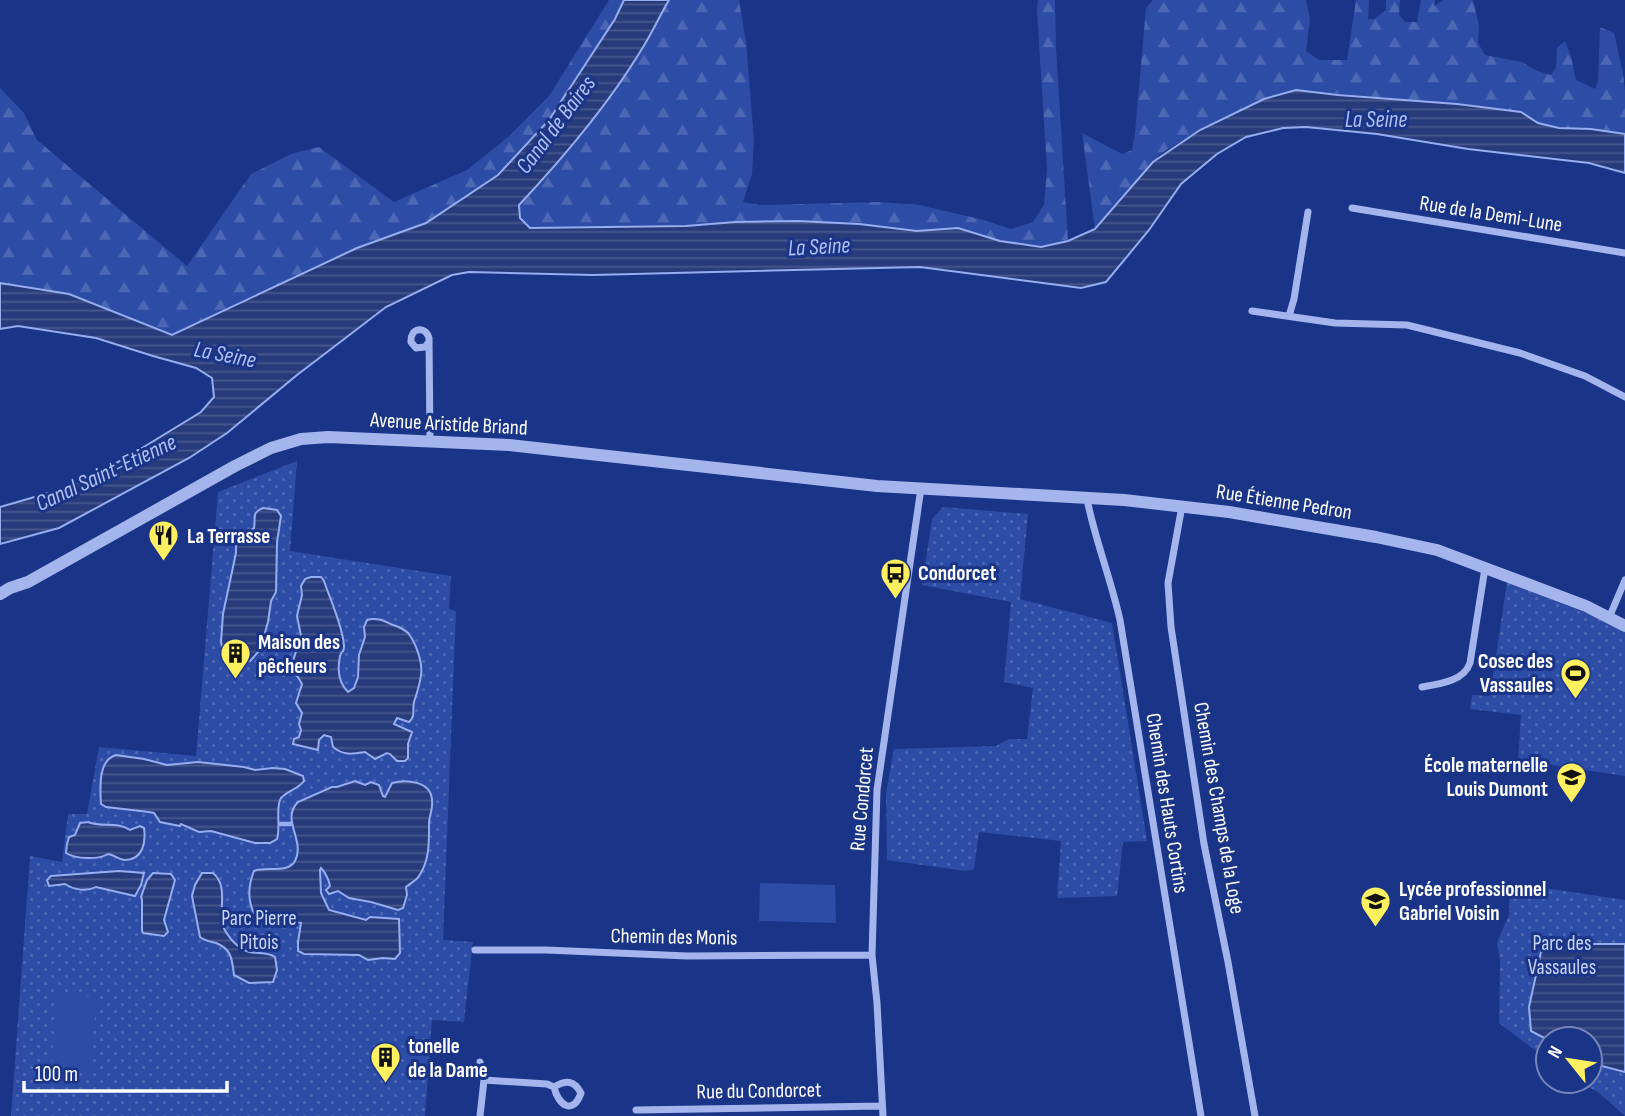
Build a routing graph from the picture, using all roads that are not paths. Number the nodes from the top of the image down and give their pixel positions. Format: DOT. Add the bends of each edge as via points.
graph roads {
  1 [pos="1352,208"];
  2 [pos="1308,212"];
  3 [pos="1625,253"];
  4 [pos="1252,311"];
  5 [pos="1289,316"];
  6 [pos="429,342"];
  7 [pos="1625,397"];
  8 [pos="430,440"];
  9 [pos="921,488"];
  10 [pos="1087,499"];
  11 [pos="1182,506"];
  12 [pos="1485,568"];
  13 [pos="1625,580"];
  14 [pos="3,590"];
  15 [pos="1609,618"];
  16 [pos="1625,626"];
  17 [pos="1422,687"];
  18 [pos="475,950"];
  19 [pos="872,955"];
  20 [pos="481,1062"];
  21 [pos="484,1080"];
  22 [pos="550,1085"];
  23 [pos="882,1106"];
  24 [pos="636,1110"];
  25 [pos="480,1116"];
  26 [pos="883,1116"];
  27 [pos="1201,1116"];
  28 [pos="1255,1116"];
  1 -- 3 [label="street, Rue de la Demi-Lune"];
  2 -- 5 [label="street"];
  4 -- 5 [label="street"];
  5 -- 7 [label="street" via="1420,328 1521,353 1585,376"];
  6 -- 8 [label="street"];
  8 -- 9 [label="street, Avenue Aristide Briand"];
  8 -- 14 [label="street, Avenue Aristide Briand" via="328,437 271,448 29,582"];
  9 -- 10 [label="street, Rue Étienne Pedron"];
  9 -- 19 [label="street, Rue Condorcet" via="877,790"];
  10 -- 11 [label="street, Rue Étienne Pedron"];
  10 -- 27 [label="street, Chemin des Hauts Cortins" via="1120,620"];
  11 -- 12 [label="street, Rue Étienne Pedron" via="1376,537 1437,550"];
  11 -- 28 [label="street, Chemin des Champs de la Loge" via="1168,583 1171,627 1204,844"];
  12 -- 15 [label="street, Rue Étienne Pedron"];
  12 -- 17 [label="street" via="1468,670 1455,679"];
  13 -- 15 [label="street"];
  15 -- 16 [label="street, Rue Étienne Pedron"];
  18 -- 19 [label="street, Chemin des Monis"];
  19 -- 23 [label="street, Rue Condorcet"];
  20 -- 21 [label="street"];
  21 -- 22 [label="street"];
  21 -- 25 [label="street"];
  23 -- 24 [label="street, Rue du Condorcet"];
  23 -- 26 [label="street, Rue Condorcet"];
}
